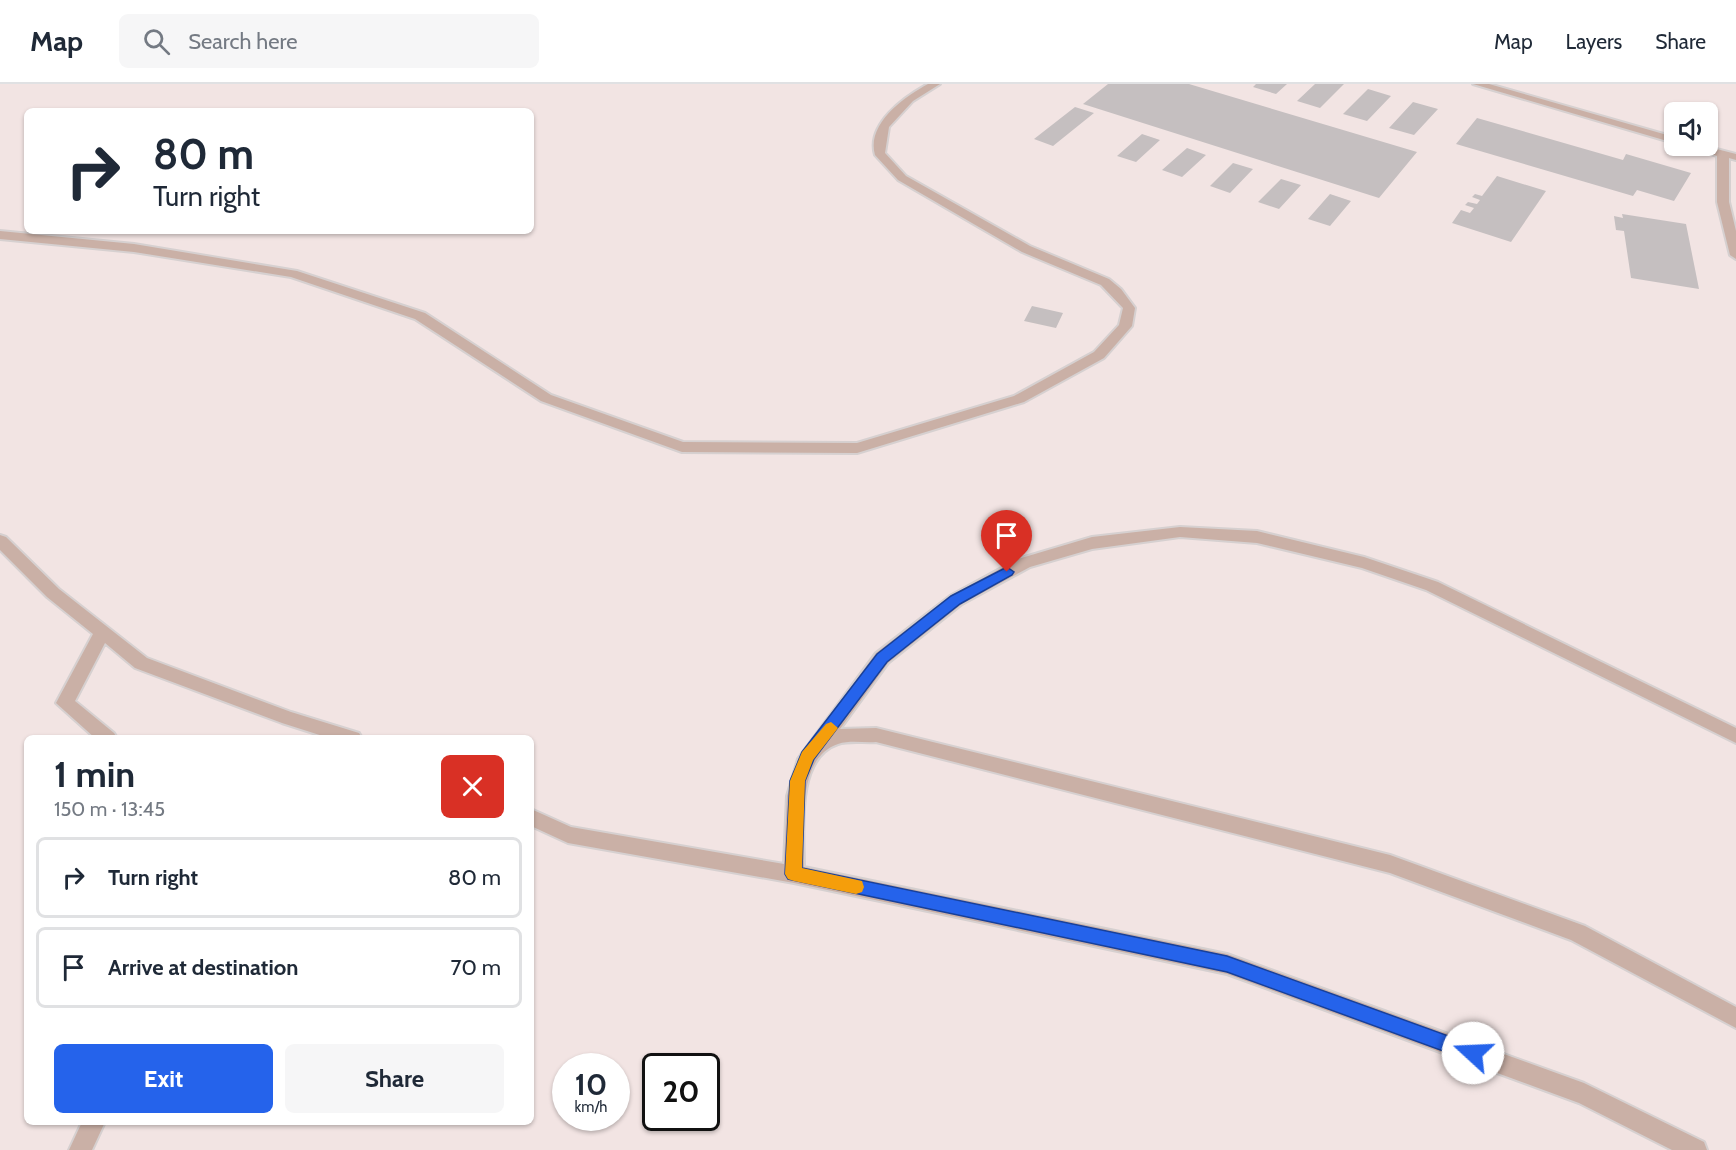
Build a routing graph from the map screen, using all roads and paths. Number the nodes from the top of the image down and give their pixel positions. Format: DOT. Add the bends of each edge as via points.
graph roads {
  1 [pos="936,84"];
  2 [pos="1478,84"];
  3 [pos="1664,137"];
  4 [pos="1718,153"];
  5 [pos="1723,154"];
  6 [pos="1736,157"];
  7 [pos="0,235"];
  8 [pos="1736,255"];
  9 [pos="0,541"];
  10 [pos="102,632"];
  11 [pos="104,735"];
  12 [pos="343,735"];
  13 [pos="1736,736"];
  14 [pos="817,746"];
  15 [pos="534,819"];
  16 [pos="794,874"];
  17 [pos="1736,1018"];
  18 [pos="92,1125"];
  19 [pos="80,1150"];
  20 [pos="1696,1150"];
  1 -- 7 [label="lane" via="909,99 884,126 879,153 912,184 1026,249 1105,282 1129,308 1125,326 1099,355 1019,399 857,448 682,447 546,398 420,316 293,274 134,248"];
  2 -- 3 [label="lane"];
  4 -- 5 [label="lane"];
  5 -- 6 [label="lane"];
  5 -- 8 [label="lane" via="1723,202"];
  9 -- 10 [label="lane" via="53,593"];
  10 -- 11 [label="lane" via="65,703"];
  10 -- 12 [label="lane" via="141,663"];
  13 -- 14 [label="lane" via="1432,586 1364,563 1257,537 1180,532 1092,543 1024,563 956,600 882,658"];
  14 -- 16 [label="lane" via="807,756 797,781"];
  14 -- 17 [label="lane" via="834,738 876,735 1390,864 1578,933"];
  15 -- 16 [label="lane" via="568,836"];
  16 -- 20 [label="lane" via="1227,964 1584,1094"];
  18 -- 19 [label="lane"];
}
